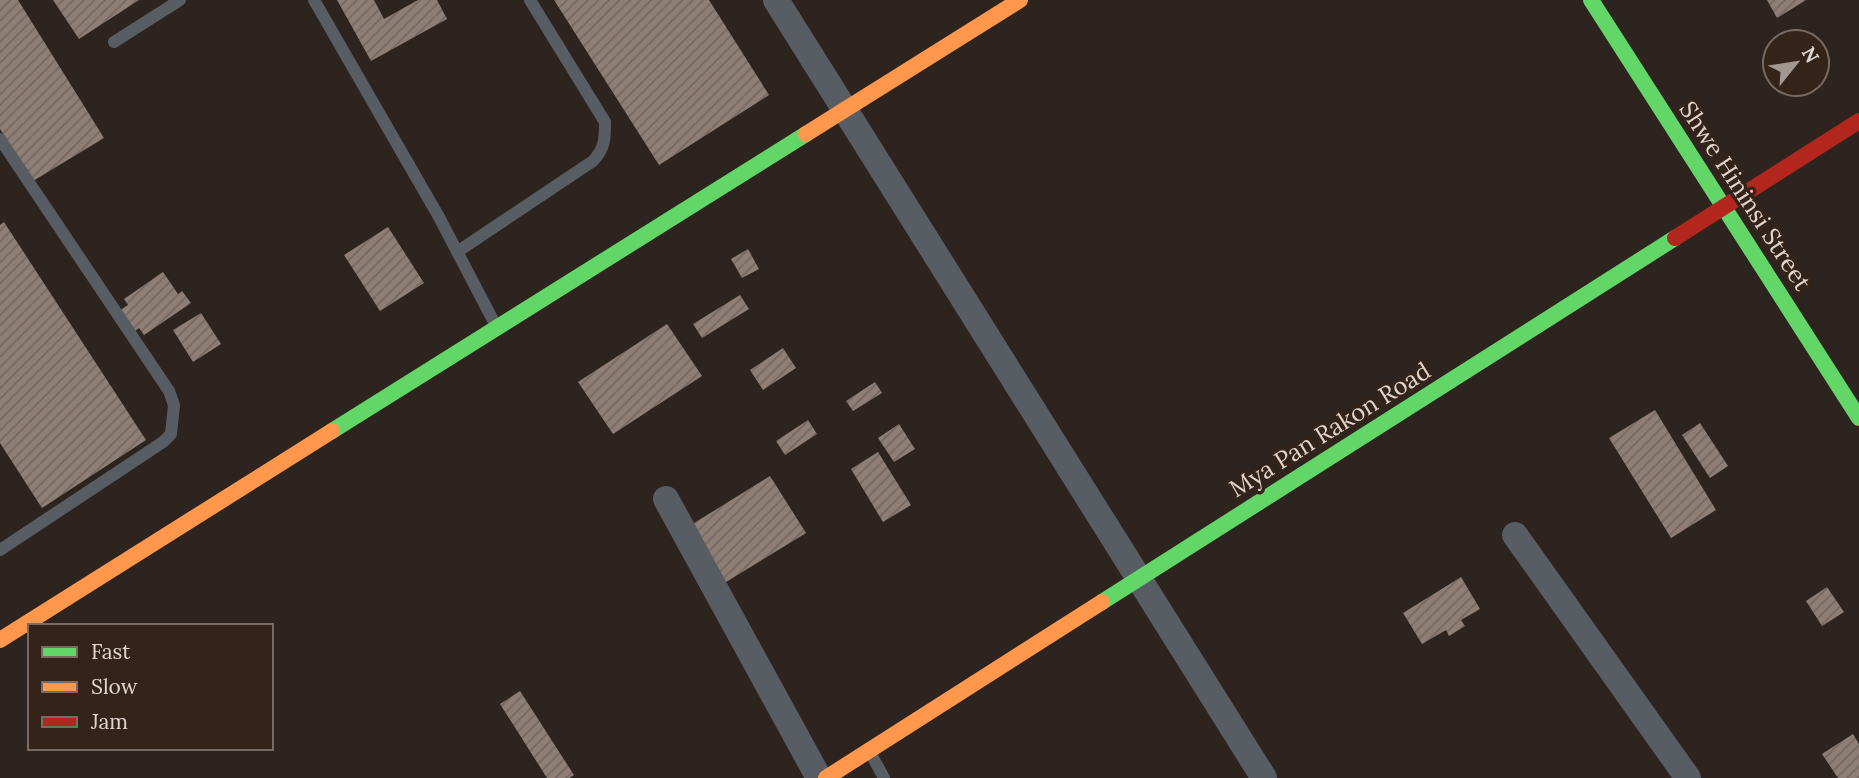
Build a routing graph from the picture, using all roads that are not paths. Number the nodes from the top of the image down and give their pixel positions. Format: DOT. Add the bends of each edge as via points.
graph roads {
  1 [pos="180,0"];
  2 [pos="314,0"];
  3 [pos="530,0"];
  4 [pos="776,0"];
  5 [pos="1020,0"];
  6 [pos="1591,0"];
  7 [pos="114,42"];
  8 [pos="844,108"];
  9 [pos="1859,121"];
  10 [pos="0,139"];
  11 [pos="1725,206"];
  12 [pos="457,252"];
  13 [pos="497,327"];
  14 [pos="1859,418"];
  15 [pos="666,499"];
  16 [pos="1516,535"];
  17 [pos="0,550"];
  18 [pos="1137,580"];
  19 [pos="0,640"];
  20 [pos="869,750"];
  21 [pos="819,778"];
  22 [pos="826,778"];
  23 [pos="884,778"];
  24 [pos="1264,778"];
  25 [pos="1688,778"];
  1 -- 7 [label="lane"];
  2 -- 12 [label="lane"];
  3 -- 12 [label="lane" via="605,122 605,142 593,161"];
  4 -- 8 [label="street"];
  5 -- 8 [label="street"];
  6 -- 11 [label="street, Shwe Hininsi Street"];
  8 -- 13 [label="street"];
  8 -- 18 [label="street"];
  9 -- 11 [label="street, Mya Pan Rakon Road"];
  10 -- 17 [label="lane" via="174,405 171,434 163,442"];
  11 -- 14 [label="street, Shwe Hininsi Street"];
  11 -- 18 [label="street, Mya Pan Rakon Road"];
  12 -- 13 [label="lane"];
  13 -- 19 [label="street"];
  15 -- 21 [label="street"];
  16 -- 25 [label="street"];
  18 -- 20 [label="street, Mya Pan Rakon Road"];
  18 -- 24 [label="street"];
  20 -- 22 [label="street, Mya Pan Rakon Road"];
  20 -- 23 [label="lane"];
}
